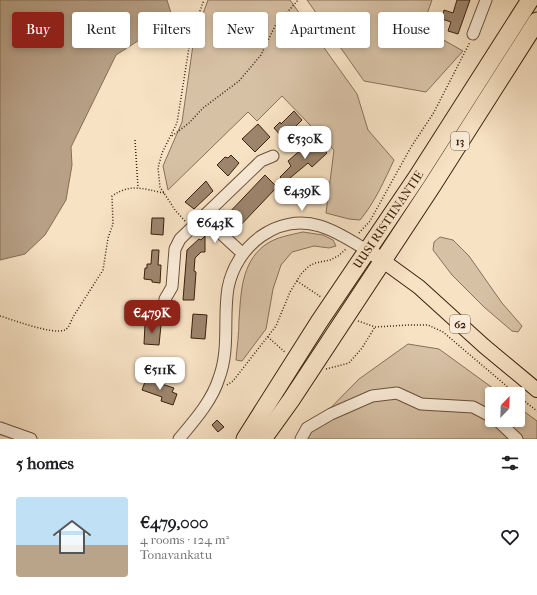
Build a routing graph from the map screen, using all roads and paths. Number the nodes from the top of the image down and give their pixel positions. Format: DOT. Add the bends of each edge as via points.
graph roads {
  1 [pos="204,0"];
  2 [pos="298,0"];
  3 [pos="486,0"];
  4 [pos="530,0"];
  5 [pos="537,21"];
  6 [pos="474,34"];
  7 [pos="170,137"];
  8 [pos="135,140"];
  9 [pos="273,156"];
  10 [pos="138,188"];
  11 [pos="164,193"];
  12 [pos="203,217"];
  13 [pos="192,228"];
  14 [pos="352,241"];
  15 [pos="242,253"];
  16 [pos="375,256"];
  17 [pos="297,281"];
  18 [pos="165,299"];
  19 [pos="324,299"];
  20 [pos="0,316"];
  21 [pos="354,318"];
  22 [pos="375,327"];
  23 [pos="267,336"];
  24 [pos="288,354"];
  25 [pos="320,371"];
  26 [pos="508,387"];
  27 [pos="537,390"];
  28 [pos="213,392"];
  29 [pos="525,401"];
  30 [pos="537,411"];
  31 [pos="485,413"];
  32 [pos="504,427"];
  33 [pos="0,428"];
  34 [pos="31,439"];
  35 [pos="179,439"];
  36 [pos="245,439"];
  37 [pos="263,439"];
  38 [pos="301,439"];
  39 [pos="517,439"];
  1 -- 7 [label="path" via="191,35 177,123"];
  2 -- 7 [label="path" via="275,26 261,55 239,81"];
  3 -- 6 [label="street"];
  4 -- 16 [label="highway, UUSI RISTIINANTIE / 13"];
  5 -- 16 [label="highway, UUSI RISTIINANTIE / 13" via="432,186"];
  6 -- 14 [label="path" via="432,114 410,147 370,221"];
  7 -- 11 [label="path" via="158,168 160,186"];
  8 -- 10 [label="path"];
  9 -- 12 [label="street" via="261,161"];
  10 -- 11 [label="path"];
  10 -- 20 [label="path" via="122,189 112,196 113,224 103,270 65,330 33,327"];
  11 -- 13 [label="path" via="175,210"];
  12 -- 13 [label="street"];
  12 -- 15 [label="street"];
  13 -- 18 [label="street" via="180,239 175,249 172,287"];
  14 -- 15 [label="street" via="319,225 296,224 264,233"];
  14 -- 16 [label="street"];
  14 -- 17 [label="path" via="338,256 309,266"];
  15 -- 28 [label="street" via="228,286 224,360"];
  16 -- 27 [label="main road, 62" via="419,287"];
  16 -- 36 [label="highway, UUSI RISTIINANTIE / 13" via="320,322"];
  16 -- 37 [label="highway, UUSI RISTIINANTIE / 13" via="291,400"];
  17 -- 19 [label="path"];
  17 -- 23 [label="path" via="276,326"];
  21 -- 22 [label="path"];
  22 -- 25 [label="path" via="349,363"];
  22 -- 26 [label="path" via="428,325 436,328"];
  23 -- 24 [label="path"];
  23 -- 28 [label="path" via="233,381 218,394"];
  28 -- 35 [label="street"];
  29 -- 30 [label="path"];
  31 -- 38 [label="street" via="473,407 421,404 397,393 372,396 330,414 307,428"];
  32 -- 39 [label="street"];
  33 -- 34 [label="street"];
}
